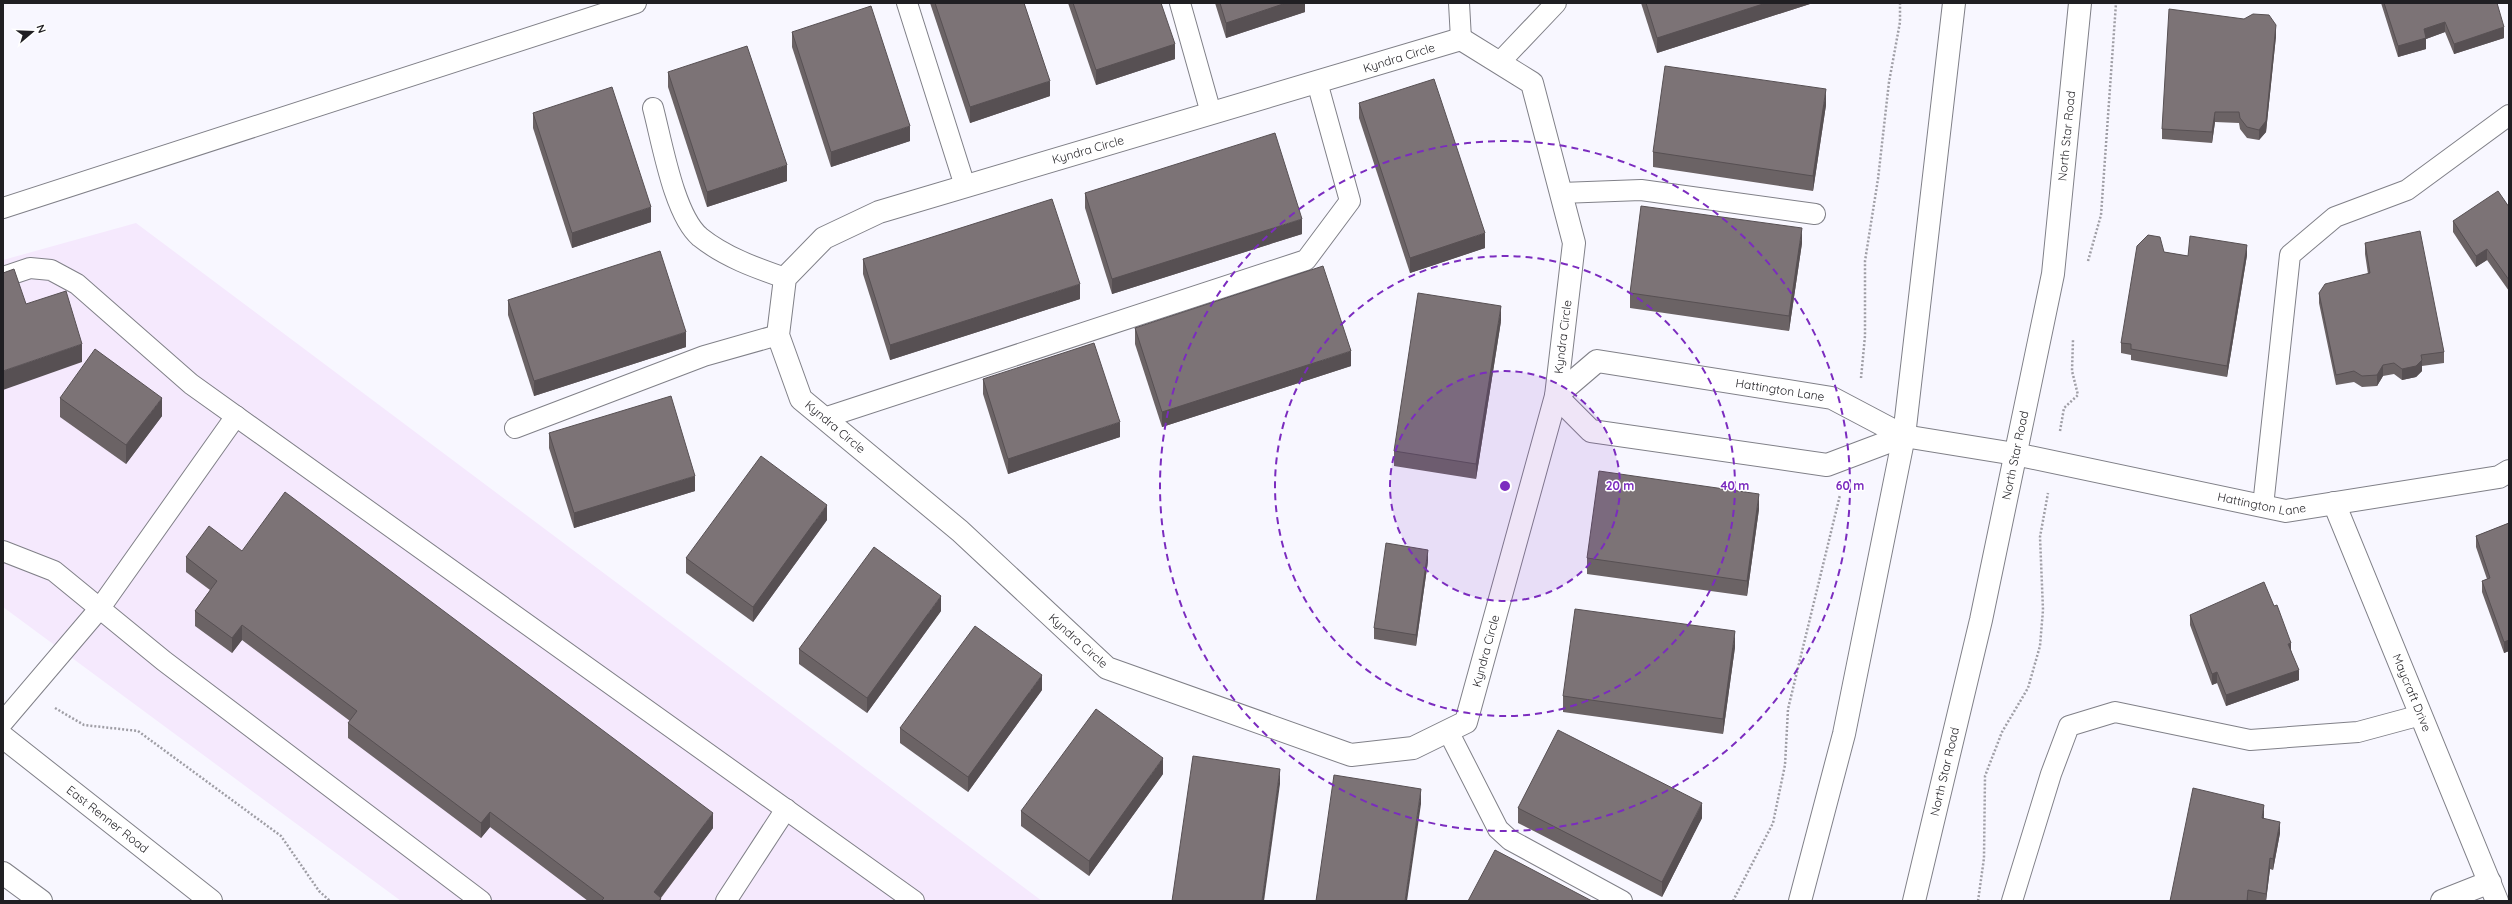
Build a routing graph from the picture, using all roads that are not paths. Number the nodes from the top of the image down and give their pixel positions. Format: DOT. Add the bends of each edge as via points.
graph roads {
  1 [pos="636,3"];
  2 [pos="907,3"];
  3 [pos="1180,3"];
  4 [pos="1459,3"];
  5 [pos="1556,3"];
  6 [pos="1954,3"];
  7 [pos="2080,3"];
  8 [pos="611,7"];
  9 [pos="1462,39"];
  10 [pos="1499,63"];
  11 [pos="1318,82"];
  12 [pos="653,108"];
  13 [pos="1212,113"];
  14 [pos="2509,115"];
  15 [pos="965,186"];
  16 [pos="1561,193"];
  17 [pos="3,208"];
  18 [pos="1815,214"];
  19 [pos="3,277"];
  20 [pos="786,278"];
  21 [pos="778,336"];
  22 [pos="1556,396"];
  23 [pos="236,416"];
  24 [pos="824,418"];
  25 [pos="515,428"];
  26 [pos="1904,436"];
  27 [pos="2015,454"];
  28 [pos="2509,471"];
  29 [pos="2334,503"];
  30 [pos="2263,506"];
  31 [pos="3,551"];
  32 [pos="100,608"];
  33 [pos="2421,715"];
  34 [pos="3,722"];
  35 [pos="1448,731"];
  36 [pos="3,737"];
  37 [pos="786,809"];
  38 [pos="3,873"];
  39 [pos="2494,891"];
  40 [pos="41,901"];
  41 [pos="211,901"];
  42 [pos="481,901"];
  43 [pos="726,901"];
  44 [pos="914,901"];
  45 [pos="1622,901"];
  46 [pos="1800,901"];
  47 [pos="1914,901"];
  48 [pos="2012,901"];
  49 [pos="2442,901"];
  1 -- 8 [label="lane"];
  2 -- 15 [label="lane"];
  3 -- 13 [label="lane"];
  4 -- 9 [label="lane"];
  5 -- 10 [label="lane"];
  6 -- 26 [label="street"];
  7 -- 27 [label="street, North Star Road" via="2053,274"];
  8 -- 17 [label="lane"];
  9 -- 10 [label="street, Kyndra Circle"];
  9 -- 11 [label="street, Kyndra Circle"];
  10 -- 16 [label="street, Kyndra Circle" via="1532,83"];
  11 -- 13 [label="street, Kyndra Circle"];
  11 -- 24 [label="lane" via="1350,201 1306,260"];
  12 -- 20 [label="lane" via="681,209 699,236 739,261"];
  13 -- 15 [label="street, Kyndra Circle"];
  14 -- 30 [label="lane" via="2408,190 2335,216 2290,255"];
  15 -- 20 [label="street, Kyndra Circle" via="879,212 824,238"];
  16 -- 18 [label="lane" via="1641,190"];
  16 -- 22 [label="street, Kyndra Circle" via="1574,243"];
  19 -- 23 [label="lane" via="30,268 50,270 77,284 191,384"];
  20 -- 21 [label="street, Kyndra Circle"];
  21 -- 24 [label="street, Kyndra Circle" via="801,399"];
  21 -- 25 [label="lane" via="704,356"];
  22 -- 26 [label="street" via="1591,431 1827,465"];
  22 -- 26 [label="street, Hattington Lane" via="1596,361 1832,398"];
  22 -- 35 [label="street, Kyndra Circle" via="1466,722"];
  23 -- 32 [label="lane"];
  23 -- 37 [label="lane"];
  24 -- 35 [label="street, Kyndra Circle" via="960,531 1107,668 1350,755 1413,748"];
  26 -- 27 [label="street, Hattington Lane"];
  26 -- 46 [label="street" via="1844,734"];
  27 -- 30 [label="street, Hattington Lane"];
  27 -- 47 [label="street, North Star Road" via="1981,620"];
  28 -- 29 [label="street, Hattington Lane" via="2499,477"];
  29 -- 30 [label="street, Hattington Lane" via="2286,511"];
  29 -- 33 [label="street, Maycraft Drive"];
  31 -- 32 [label="lane" via="54,570"];
  32 -- 34 [label="lane"];
  32 -- 42 [label="lane" via="164,661"];
  33 -- 39 [label="street, Maycraft Drive"];
  33 -- 48 [label="lane" via="2358,732 2250,740 2114,712 2069,726 2051,774"];
  35 -- 45 [label="lane" via="1498,829 1510,840"];
  36 -- 41 [label="street, East Renner Road"];
  37 -- 43 [label="lane"];
  37 -- 44 [label="lane"];
  38 -- 40 [label="street"];
  39 -- 49 [label="street, Maycraft Drive"];
}
